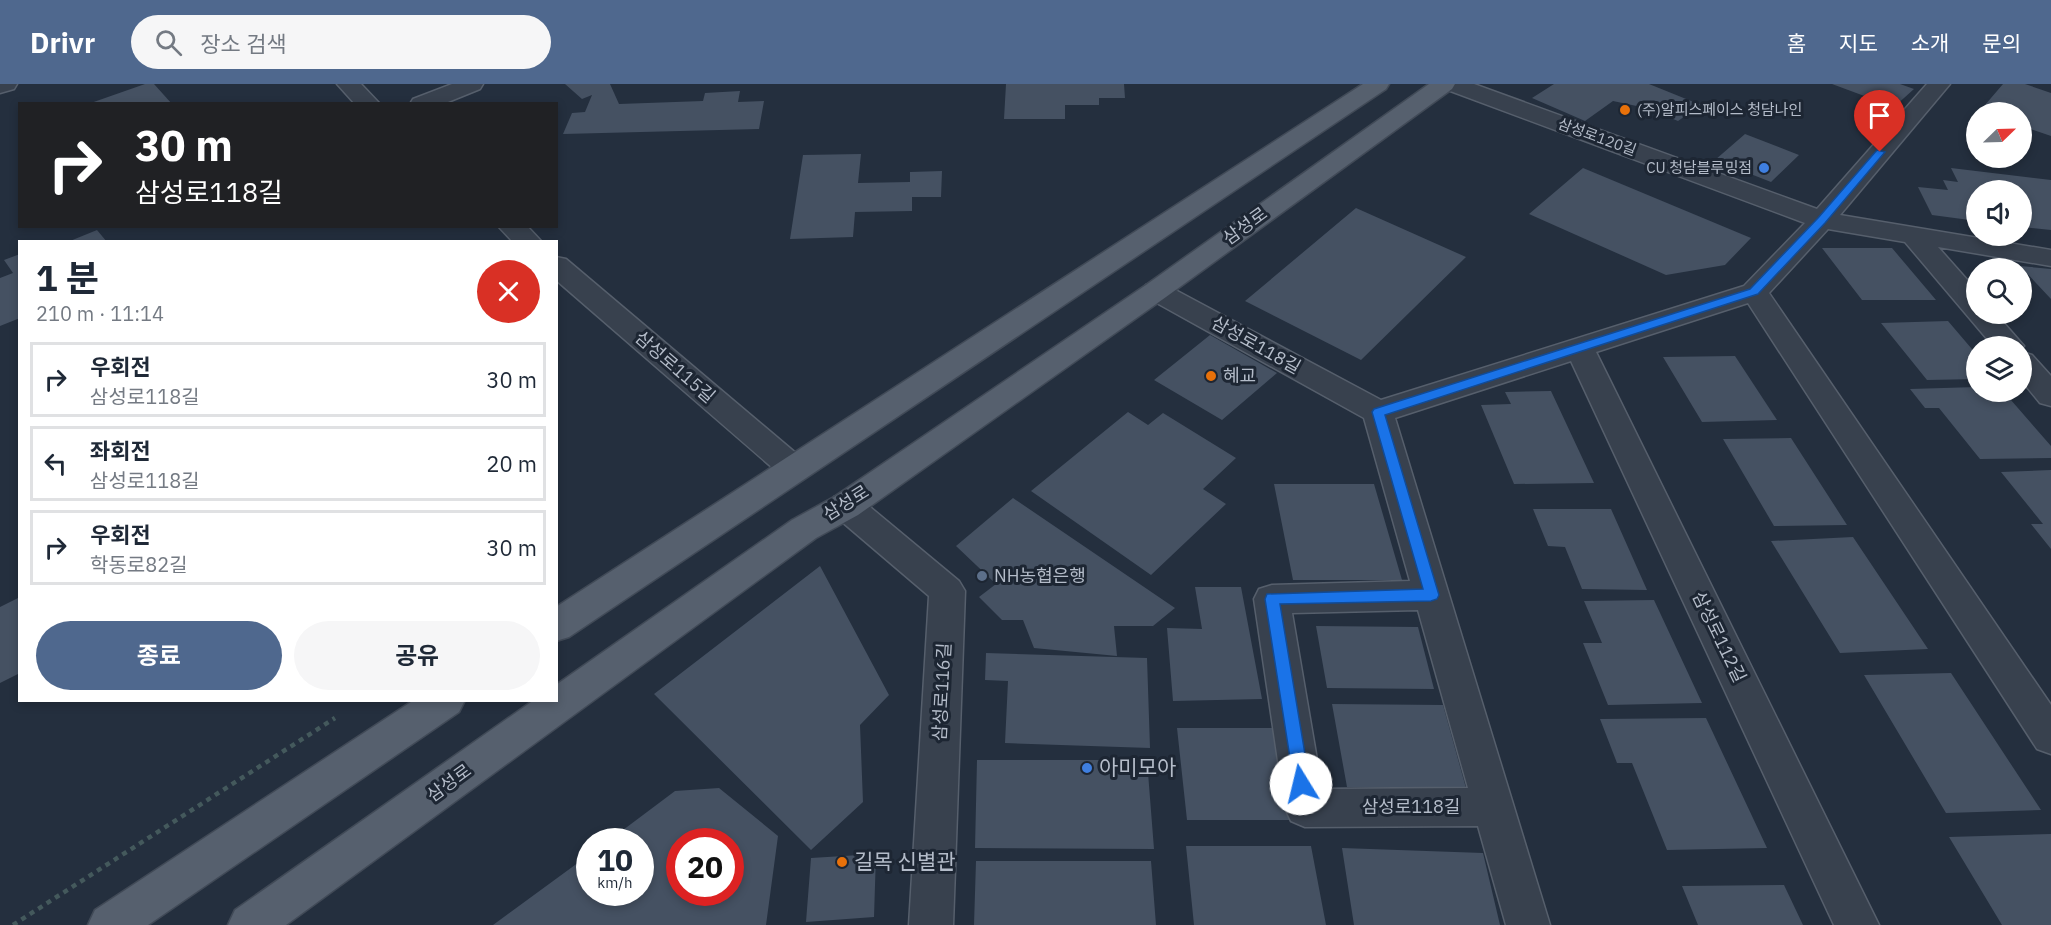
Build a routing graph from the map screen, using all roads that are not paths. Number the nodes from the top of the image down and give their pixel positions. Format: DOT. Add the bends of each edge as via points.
graph roads {
  1 [pos="6,84"];
  2 [pos="348,84"];
  3 [pos="472,84"];
  4 [pos="1377,84"];
  5 [pos="1444,84"];
  6 [pos="1453,84"];
  7 [pos="1939,84"];
  8 [pos="0,86"];
  9 [pos="367,102"];
  10 [pos="426,102"];
  11 [pos="1822,220"];
  12 [pos="513,228"];
  13 [pos="1915,237"];
  14 [pos="527,240"];
  15 [pos="2051,258"];
  16 [pos="558,267"];
  17 [pos="1156,291"];
  18 [pos="1754,292"];
  19 [pos="1966,296"];
  20 [pos="1990,324"];
  21 [pos="2000,336"];
  22 [pos="1580,349"];
  23 [pos="2032,374"];
  24 [pos="2051,396"];
  25 [pos="1378,412"];
  26 [pos="793,468"];
  27 [pos="846,506"];
  28 [pos="1431,595"];
  29 [pos="558,625"];
  30 [pos="443,702"];
  31 [pos="2051,737"];
  32 [pos="1493,807"];
  33 [pos="110,925"];
  34 [pos="250,925"];
  35 [pos="931,925"];
  36 [pos="1528,925"];
  37 [pos="1857,925"];
  1 -- 8 [label="street"];
  2 -- 9 [label="street"];
  3 -- 10 [label="street"];
  4 -- 26 [label="main road"];
  5 -- 17 [label="main road, 삼성로"];
  6 -- 11 [label="street, 삼성로120길"];
  7 -- 11 [label="street"];
  11 -- 13 [label="street, 삼성로120길"];
  11 -- 18 [label="street"];
  12 -- 14 [label="street"];
  13 -- 15 [label="street, 삼성로120길"];
  13 -- 19 [label="street"];
  16 -- 26 [label="street, 삼성로115길"];
  17 -- 25 [label="street, 삼성로118길"];
  17 -- 27 [label="main road, 삼성로"];
  18 -- 22 [label="street"];
  18 -- 31 [label="street"];
  20 -- 21 [label="street"];
  22 -- 25 [label="street"];
  22 -- 37 [label="street, 삼성로112길"];
  23 -- 24 [label="street"];
  25 -- 28 [label="street"];
  26 -- 29 [label="main road"];
  27 -- 34 [label="main road, 삼성로" via="804,529"];
  27 -- 35 [label="street, 삼성로116길" via="947,591"];
  28 -- 32 [label="street"];
  28 -- 32 [label="street, 삼성로118길" via="1272,599 1305,808"];
  30 -- 33 [label="main road"];
  32 -- 36 [label="street"];
}
